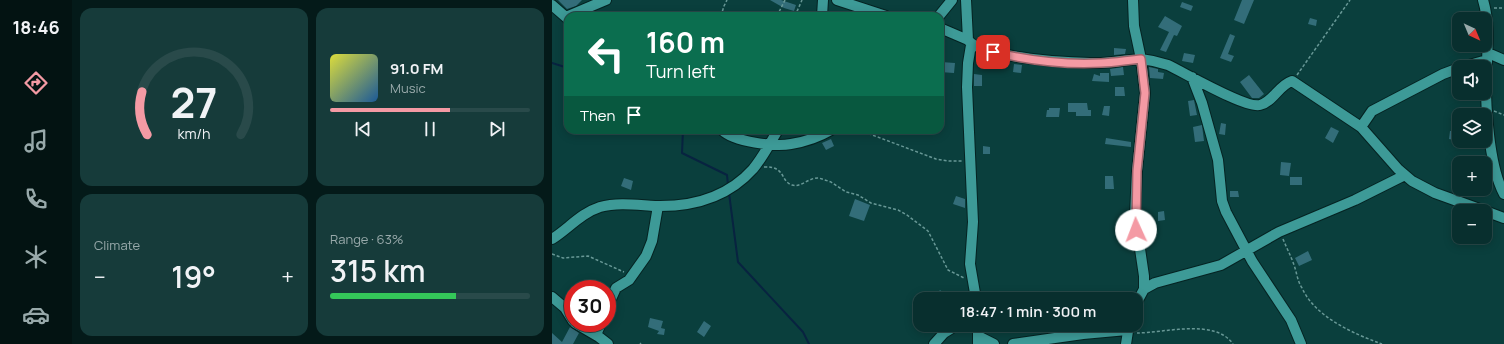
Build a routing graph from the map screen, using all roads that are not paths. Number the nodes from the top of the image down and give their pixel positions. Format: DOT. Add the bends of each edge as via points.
graph roads {
  1 [pos="606,0"];
  2 [pos="823,0"];
  3 [pos="837,0"];
  4 [pos="966,0"];
  5 [pos="1132,0"];
  6 [pos="949,1"];
  7 [pos="552,5"];
  8 [pos="1484,5"];
  9 [pos="578,12"];
  10 [pos="822,12"];
  11 [pos="874,12"];
  12 [pos="942,12"];
  13 [pos="564,15"];
  14 [pos="944,30"];
  15 [pos="970,43"];
  16 [pos="1487,56"];
  17 [pos="1141,59"];
  18 [pos="1478,60"];
  19 [pos="1504,60"];
  20 [pos="1452,71"];
  21 [pos="1192,77"];
  22 [pos="1361,127"];
  23 [pos="727,134"];
  24 [pos="776,134"];
  25 [pos="822,134"];
  26 [pos="770,144"];
  27 [pos="1405,176"];
  28 [pos="1504,194"];
  29 [pos="1466,204"];
  30 [pos="658,206"];
  31 [pos="1492,214"];
  32 [pos="1504,218"];
  33 [pos="552,239"];
  34 [pos="1246,251"];
  35 [pos="616,288"];
  36 [pos="1144,289"];
  37 [pos="975,292"];
  38 [pos="1142,292"];
  39 [pos="552,297"];
  40 [pos="564,307"];
  41 [pos="591,332"];
  42 [pos="597,332"];
  43 [pos="946,332"];
  44 [pos="1099,332"];
  45 [pos="1128,332"];
  46 [pos="596,335"];
  47 [pos="978,340"];
  48 [pos="608,344"];
  49 [pos="934,344"];
  50 [pos="994,344"];
  51 [pos="1013,344"];
  52 [pos="1126,344"];
  53 [pos="1301,344"];
  1 -- 9 [label="street"];
  2 -- 10 [label="street"];
  3 -- 11 [label="street"];
  4 -- 15 [label="street"];
  5 -- 17 [label="street"];
  6 -- 12 [label="street"];
  7 -- 13 [label="street"];
  8 -- 16 [label="street" via="1488,34"];
  14 -- 15 [label="street"];
  15 -- 17 [label="street" via="981,49 1016,57 1067,62 1100,63"];
  15 -- 37 [label="street" via="967,86 973,222 970,264"];
  16 -- 18 [label="street"];
  16 -- 19 [label="street"];
  16 -- 28 [label="street" via="1488,121 1494,160"];
  17 -- 21 [label="street" via="1158,62"];
  17 -- 36 [label="street" via="1145,93 1137,171 1136,215"];
  20 -- 22 [label="street" via="1372,111"];
  21 -- 22 [label="street" via="1229,96 1260,105 1292,81"];
  21 -- 34 [label="street" via="1219,165 1222,201"];
  22 -- 27 [label="street"];
  23 -- 26 [label="street" via="741,140"];
  24 -- 26 [label="street"];
  25 -- 26 [label="street" via="789,145"];
  26 -- 30 [label="street" via="754,168 716,196 680,205"];
  27 -- 29 [label="street" via="1435,193"];
  27 -- 34 [label="street" via="1280,232"];
  30 -- 33 [label="street" via="622,205 592,210"];
  30 -- 35 [label="street" via="650,248 643,262 634,274"];
  31 -- 32 [label="street"];
  34 -- 36 [label="street" via="1221,265 1155,283"];
  34 -- 53 [label="street" via="1291,320"];
  36 -- 38 [label="street"];
  39 -- 40 [label="street"];
  41 -- 46 [label="street"];
  42 -- 46 [label="street"];
  43 -- 49 [label="street"];
  44 -- 51 [label="street"];
  45 -- 52 [label="street"];
  46 -- 48 [label="street"];
  47 -- 50 [label="street"];
}
